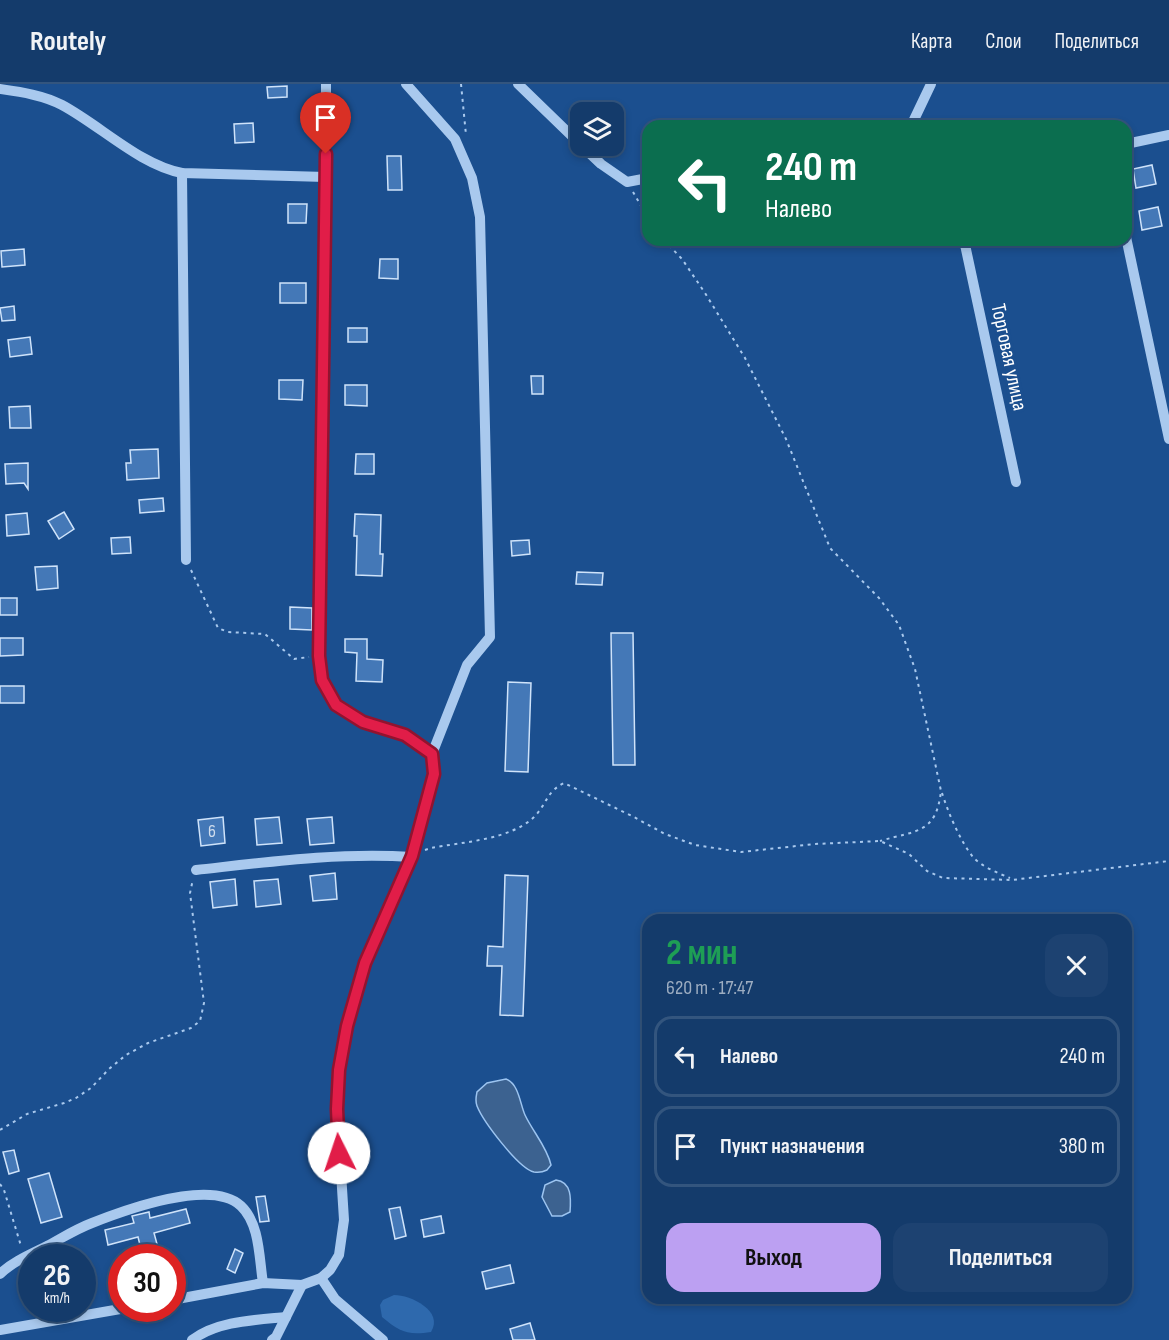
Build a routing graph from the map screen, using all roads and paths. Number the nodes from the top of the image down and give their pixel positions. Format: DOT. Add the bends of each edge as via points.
graph roads {
  1 [pos="326,84"];
  2 [pos="406,84"];
  3 [pos="461,84"];
  4 [pos="518,84"];
  5 [pos="931,84"];
  6 [pos="0,88"];
  7 [pos="913,120"];
  8 [pos="570,134"];
  9 [pos="1169,135"];
  10 [pos="467,138"];
  11 [pos="1132,143"];
  12 [pos="592,156"];
  13 [pos="183,173"];
  14 [pos="326,177"];
  15 [pos="642,179"];
  16 [pos="627,182"];
  17 [pos="642,208"];
  18 [pos="670,246"];
  19 [pos="965,246"];
  20 [pos="1128,246"];
  21 [pos="1169,439"];
  22 [pos="1016,482"];
  23 [pos="186,560"];
  24 [pos="319,656"];
  25 [pos="432,754"];
  26 [pos="941,791"];
  27 [pos="880,841"];
  28 [pos="412,856"];
  29 [pos="1169,861"];
  30 [pos="196,870"];
  31 [pos="1012,880"];
  32 [pos="0,1130"];
  33 [pos="0,1184"];
  34 [pos="20,1244"];
  35 [pos="52,1244"];
  36 [pos="18,1262"];
  37 [pos="0,1274"];
  38 [pos="321,1278"];
  39 [pos="263,1283"];
  40 [pos="302,1285"];
  41 [pos="186,1297"];
  42 [pos="108,1311"];
  43 [pos="286,1317"];
  44 [pos="362,1323"];
  45 [pos="0,1330"];
  46 [pos="192,1340"];
  47 [pos="272,1340"];
  48 [pos="368,1340"];
  49 [pos="383,1340"];
  1 -- 14 [label="street"];
  2 -- 25 [label="street" via="455,139 472,178 480,217 490,637 467,666"];
  3 -- 10 [label="path"];
  4 -- 8 [label="street"];
  5 -- 7 [label="street"];
  6 -- 13 [label="street" via="32,93 61,104 145,159 166,170"];
  9 -- 11 [label="street"];
  12 -- 16 [label="street"];
  13 -- 14 [label="street"];
  13 -- 23 [label="street"];
  14 -- 24 [label="street"];
  15 -- 16 [label="street"];
  16 -- 17 [label="path"];
  18 -- 26 [label="path" via="705,293 745,358 786,438 830,548 879,597 899,625 915,669"];
  19 -- 22 [label="street, Торговая улица"];
  20 -- 21 [label="street"];
  23 -- 24 [label="path" via="218,628 266,634 294,658"];
  24 -- 25 [label="street" via="322,680 336,705 363,722 405,735"];
  25 -- 28 [label="street" via="434,774"];
  26 -- 27 [label="path" via="935,818 921,829"];
  26 -- 31 [label="path" via="949,815 974,857"];
  27 -- 28 [label="path" via="741,852 695,845 564,783 552,789 533,818 511,831 431,848"];
  27 -- 31 [label="path" via="909,854 927,871 943,878"];
  28 -- 30 [label="street" via="314,857"];
  28 -- 38 [label="street" via="365,963 347,1026 337,1109 342,1240 339,1255"];
  29 -- 31 [label="path"];
  30 -- 32 [label="path" via="190,893 204,1003 200,1021 126,1055 76,1098 27,1114"];
  33 -- 34 [label="path"];
  35 -- 39 [label="street" via="100,1220 140,1206 208,1194 230,1198 253,1222"];
  36 -- 37 [label="street"];
  38 -- 40 [label="street"];
  38 -- 44 [label="street" via="335,1299"];
  39 -- 40 [label="street"];
  39 -- 41 [label="street"];
  40 -- 43 [label="street"];
  42 -- 45 [label="street"];
  43 -- 46 [label="street" via="243,1321 201,1333"];
  43 -- 47 [label="street"];
  44 -- 48 [label="street"];
  44 -- 49 [label="street"];
}
